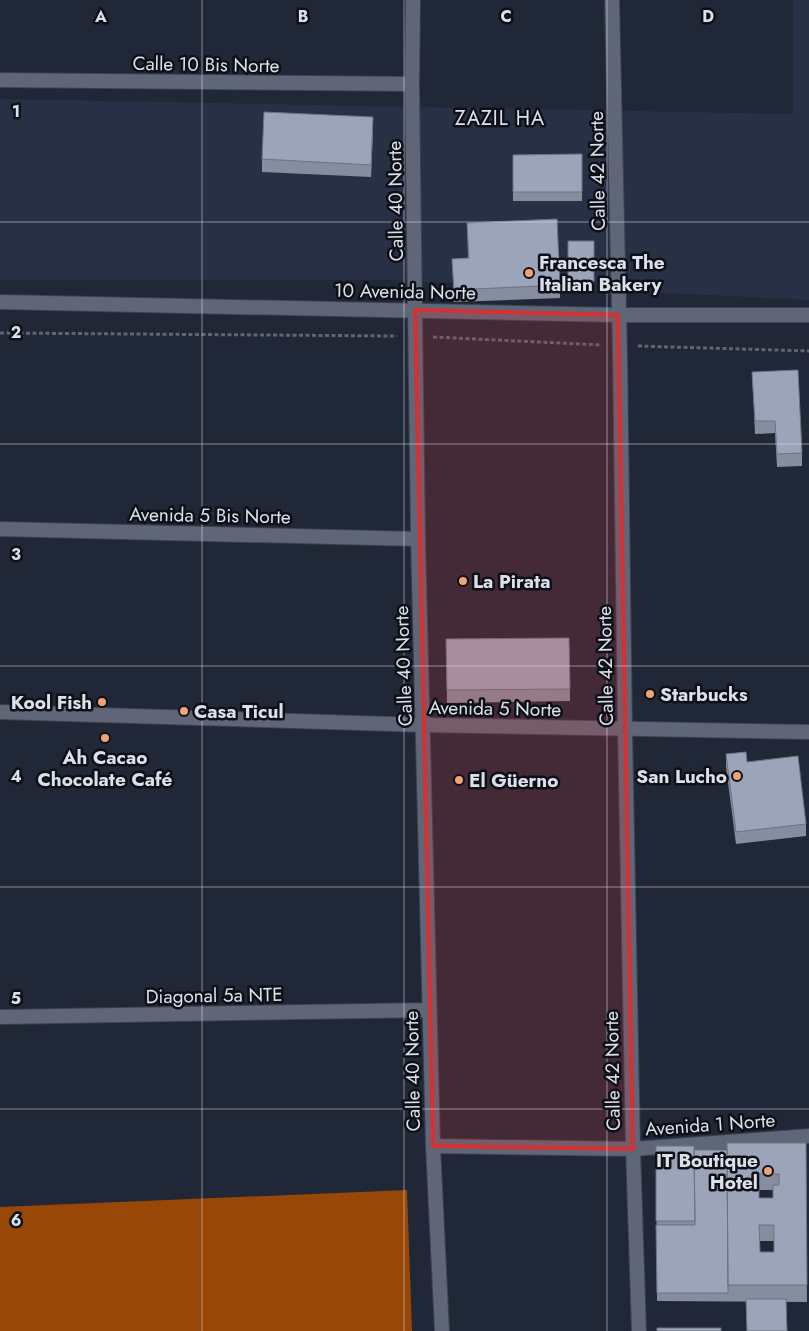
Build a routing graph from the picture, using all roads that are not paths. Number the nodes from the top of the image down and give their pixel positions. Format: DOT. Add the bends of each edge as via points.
graph roads {
  1 [pos="413,0"];
  2 [pos="612,0"];
  3 [pos="0,80"];
  4 [pos="412,84"];
  5 [pos="0,302"];
  6 [pos="415,310"];
  7 [pos="618,315"];
  8 [pos="809,315"];
  9 [pos="0,530"];
  10 [pos="418,539"];
  11 [pos="0,712"];
  12 [pos="424,725"];
  13 [pos="625,730"];
  14 [pos="809,732"];
  15 [pos="429,1010"];
  16 [pos="0,1017"];
  17 [pos="809,1136"];
  18 [pos="433,1146"];
  19 [pos="632,1149"];
  20 [pos="442,1331"];
  21 [pos="639,1331"];
  1 -- 4 [label="street, Calle 40 Norte"];
  2 -- 7 [label="street, Calle 42 Norte"];
  3 -- 4 [label="street, Calle 10 Bis Norte"];
  4 -- 6 [label="street, Calle 40 Norte"];
  5 -- 6 [label="street, 10 Avenida Norte"];
  6 -- 7 [label="street, 10 Avenida Norte"];
  6 -- 10 [label="street, Calle 40 Norte"];
  7 -- 8 [label="street, 10 Avenida Norte"];
  7 -- 13 [label="street, Calle 42 Norte"];
  9 -- 10 [label="street, Avenida 5 Bis Norte"];
  10 -- 12 [label="street, Calle 40 Norte"];
  11 -- 12 [label="street, Avenida 5 Norte"];
  12 -- 13 [label="street, Avenida 5 Norte"];
  12 -- 15 [label="street, Calle 40 Norte"];
  13 -- 14 [label="street, Avenida 5 Norte"];
  13 -- 19 [label="street, Calle 42 Norte"];
  15 -- 16 [label="street, Diagonal 5a NTE"];
  15 -- 18 [label="street, Calle 40 Norte"];
  17 -- 19 [label="street, Avenida 1 Norte"];
  18 -- 19 [label="street, Avenida 1 Norte"];
  18 -- 20 [label="street, Calle 40 Norte"];
  19 -- 21 [label="street, Calle 42 Norte"];
}
